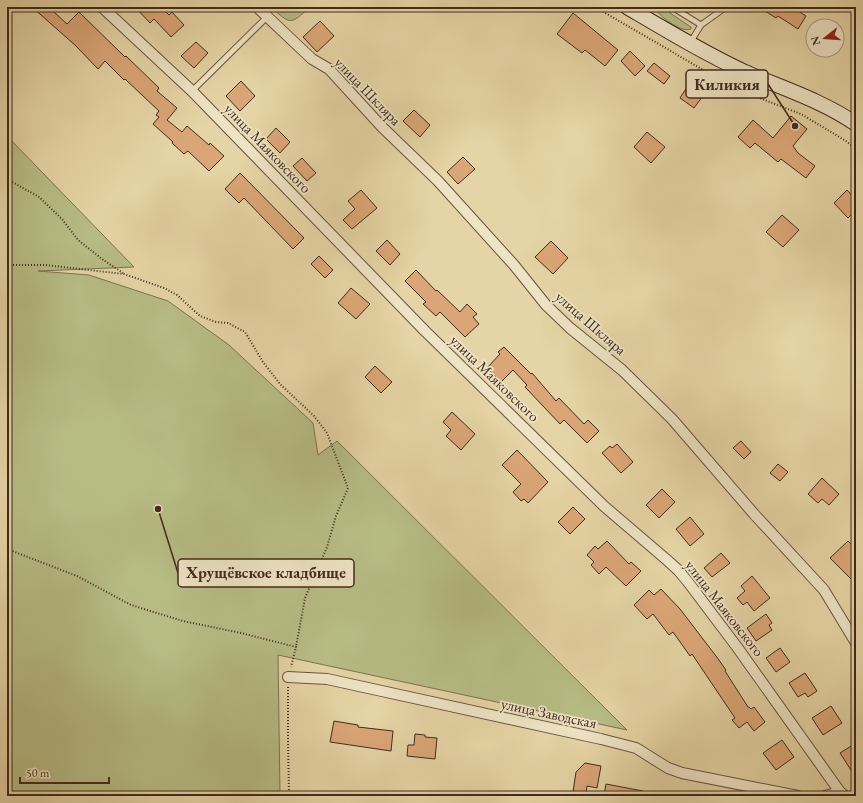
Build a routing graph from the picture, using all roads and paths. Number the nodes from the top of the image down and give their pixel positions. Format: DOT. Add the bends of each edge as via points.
graph roads {
  1 [pos="102,7"];
  2 [pos="257,7"];
  3 [pos="595,7"];
  4 [pos="672,7"];
  5 [pos="726,7"];
  6 [pos="631,8"];
  7 [pos="267,17"];
  8 [pos="701,25"];
  9 [pos="690,44"];
  10 [pos="192,91"];
  11 [pos="856,124"];
  12 [pos="856,149"];
  13 [pos="7,178"];
  14 [pos="7,265"];
  15 [pos="124,274"];
  16 [pos="7,548"];
  17 [pos="856,643"];
  18 [pos="296,648"];
  19 [pos="288,677"];
  20 [pos="843,794"];
  21 [pos="289,796"];
  22 [pos="798,796"];
  23 [pos="825,796"];
  1 -- 10 [label="street, улица Маяковского"];
  2 -- 7 [label="street, улица Шкляра"];
  3 -- 12 [label="path" via="736,89 801,114"];
  4 -- 8 [label="lane"];
  5 -- 8 [label="lane"];
  6 -- 9 [label="main road"];
  7 -- 10 [label="lane"];
  7 -- 17 [label="street, улица Шкляра" via="312,59 329,69 382,127 438,181 546,305 570,328 618,366 672,419 824,590"];
  8 -- 9 [label="lane"];
  9 -- 11 [label="main road" via="827,107"];
  10 -- 20 [label="street, улица Маяковского" via="425,331 605,507 678,570"];
  13 -- 15 [label="path" via="39,197 62,219 78,240"];
  14 -- 15 [label="path" via="45,265"];
  15 -- 18 [label="path" via="178,295 200,316 228,323 245,332 280,384 314,416 327,433 348,488 305,598"];
  16 -- 18 [label="path" via="77,576 131,605 183,621"];
  18 -- 19 [label="path"];
  19 -- 21 [label="path"];
  19 -- 22 [label="street, улица Заводская" via="327,679 601,739 636,748 668,768 682,773"];
  20 -- 23 [label="street"];
}
